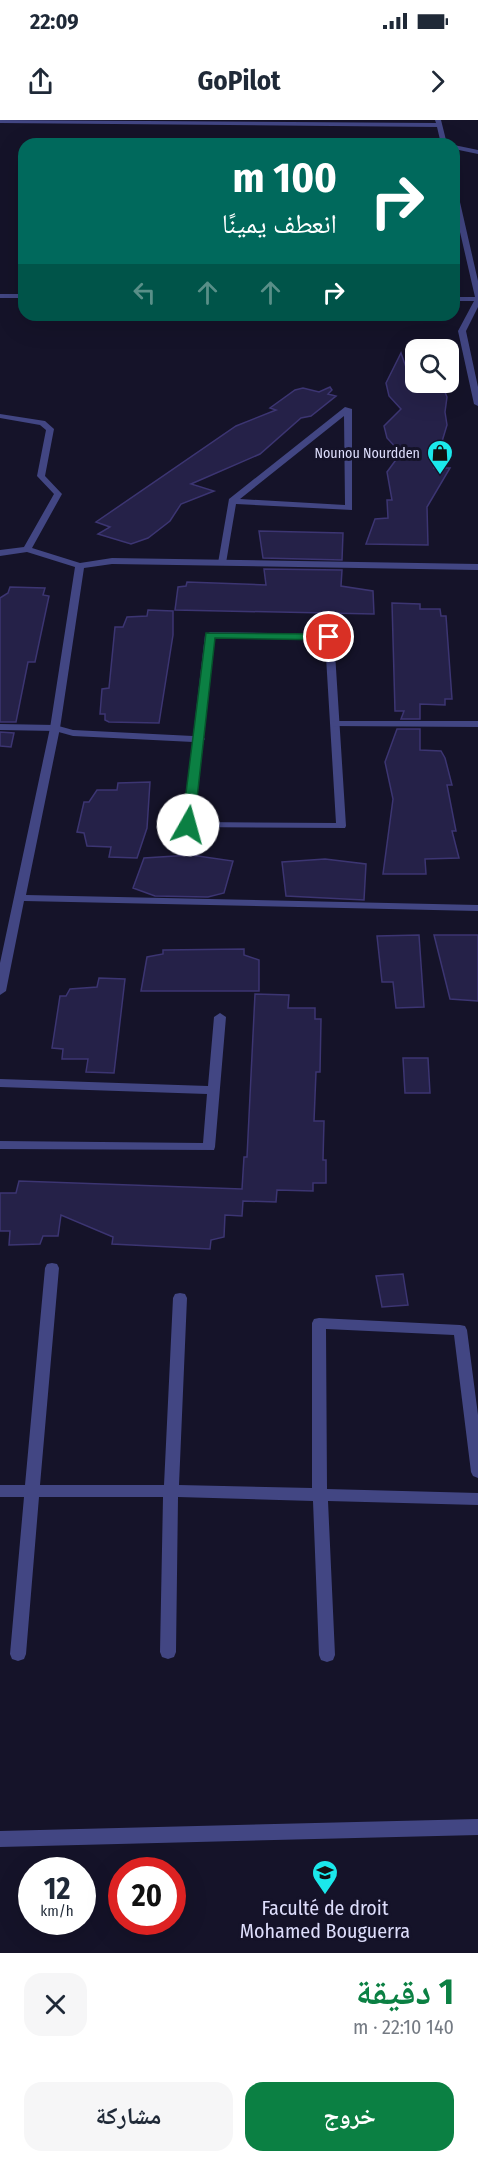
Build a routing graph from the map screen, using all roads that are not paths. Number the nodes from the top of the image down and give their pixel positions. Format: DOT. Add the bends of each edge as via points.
graph roads {
  1 [pos="0,121"];
  2 [pos="15,121"];
  3 [pos="268,122"];
  4 [pos="439,123"];
  5 [pos="443,138"];
  6 [pos="460,148"];
  7 [pos="478,152"];
  8 [pos="460,216"];
  9 [pos="0,296"];
  10 [pos="18,296"];
  11 [pos="478,298"];
  12 [pos="460,299"];
  13 [pos="469,366"];
  14 [pos="478,367"];
  15 [pos="478,405"];
  16 [pos="0,416"];
  17 [pos="231,501"];
  18 [pos="27,549"];
  19 [pos="0,554"];
  20 [pos="222,563"];
  21 [pos="80,566"];
  22 [pos="478,567"];
  23 [pos="335,724"];
  24 [pos="478,724"];
  25 [pos="0,727"];
  26 [pos="55,728"];
  27 [pos="200,739"];
  28 [pos="19,898"];
  29 [pos="478,908"];
  30 [pos="0,991"];
  31 [pos="220,1017"];
  32 [pos="0,1083"];
  33 [pos="214,1090"];
  34 [pos="0,1145"];
  35 [pos="52,1268"];
  36 [pos="180,1298"];
  37 [pos="478,1472"];
  38 [pos="0,1491"];
  39 [pos="171,1491"];
  40 [pos="31,1492"];
  41 [pos="320,1494"];
  42 [pos="478,1499"];
  43 [pos="168,1652"];
  44 [pos="18,1654"];
  45 [pos="327,1655"];
  46 [pos="478,1827"];
  47 [pos="0,1839"];
  1 -- 2 [label="street"];
  2 -- 3 [label="street"];
  3 -- 4 [label="street"];
  4 -- 5 [label="street"];
  6 -- 7 [label="street"];
  8 -- 11 [label="street"];
  9 -- 10 [label="street"];
  11 -- 12 [label="street"];
  11 -- 13 [label="street" via="462,331"];
  13 -- 14 [label="street"];
  13 -- 15 [label="street"];
  16 -- 18 [label="street" via="42,423 50,429 41,476 58,494"];
  17 -- 17 [label="street" via="321,431 348,410 349,508"];
  17 -- 20 [label="street"];
  18 -- 19 [label="street"];
  18 -- 21 [label="street"];
  20 -- 21 [label="street" via="112,561"];
  20 -- 22 [label="street"];
  21 -- 26 [label="street"];
  23 -- 24 [label="street"];
  23 -- 27 [label="street" via="329,637 210,635"];
  23 -- 27 [label="street" via="341,826 188,825"];
  25 -- 26 [label="street"];
  26 -- 27 [label="street" via="96,735"];
  26 -- 28 [label="street"];
  28 -- 29 [label="street"];
  28 -- 30 [label="street"];
  31 -- 33 [label="street"];
  32 -- 33 [label="street"];
  33 -- 34 [label="street" via="209,1147"];
  35 -- 40 [label="street"];
  36 -- 39 [label="street"];
  37 -- 41 [label="street" via="460,1330 319,1323"];
  38 -- 40 [label="street"];
  39 -- 40 [label="street"];
  39 -- 41 [label="street"];
  39 -- 43 [label="street"];
  40 -- 44 [label="street"];
  41 -- 42 [label="street"];
  41 -- 45 [label="street"];
  46 -- 47 [label="street"];
}
